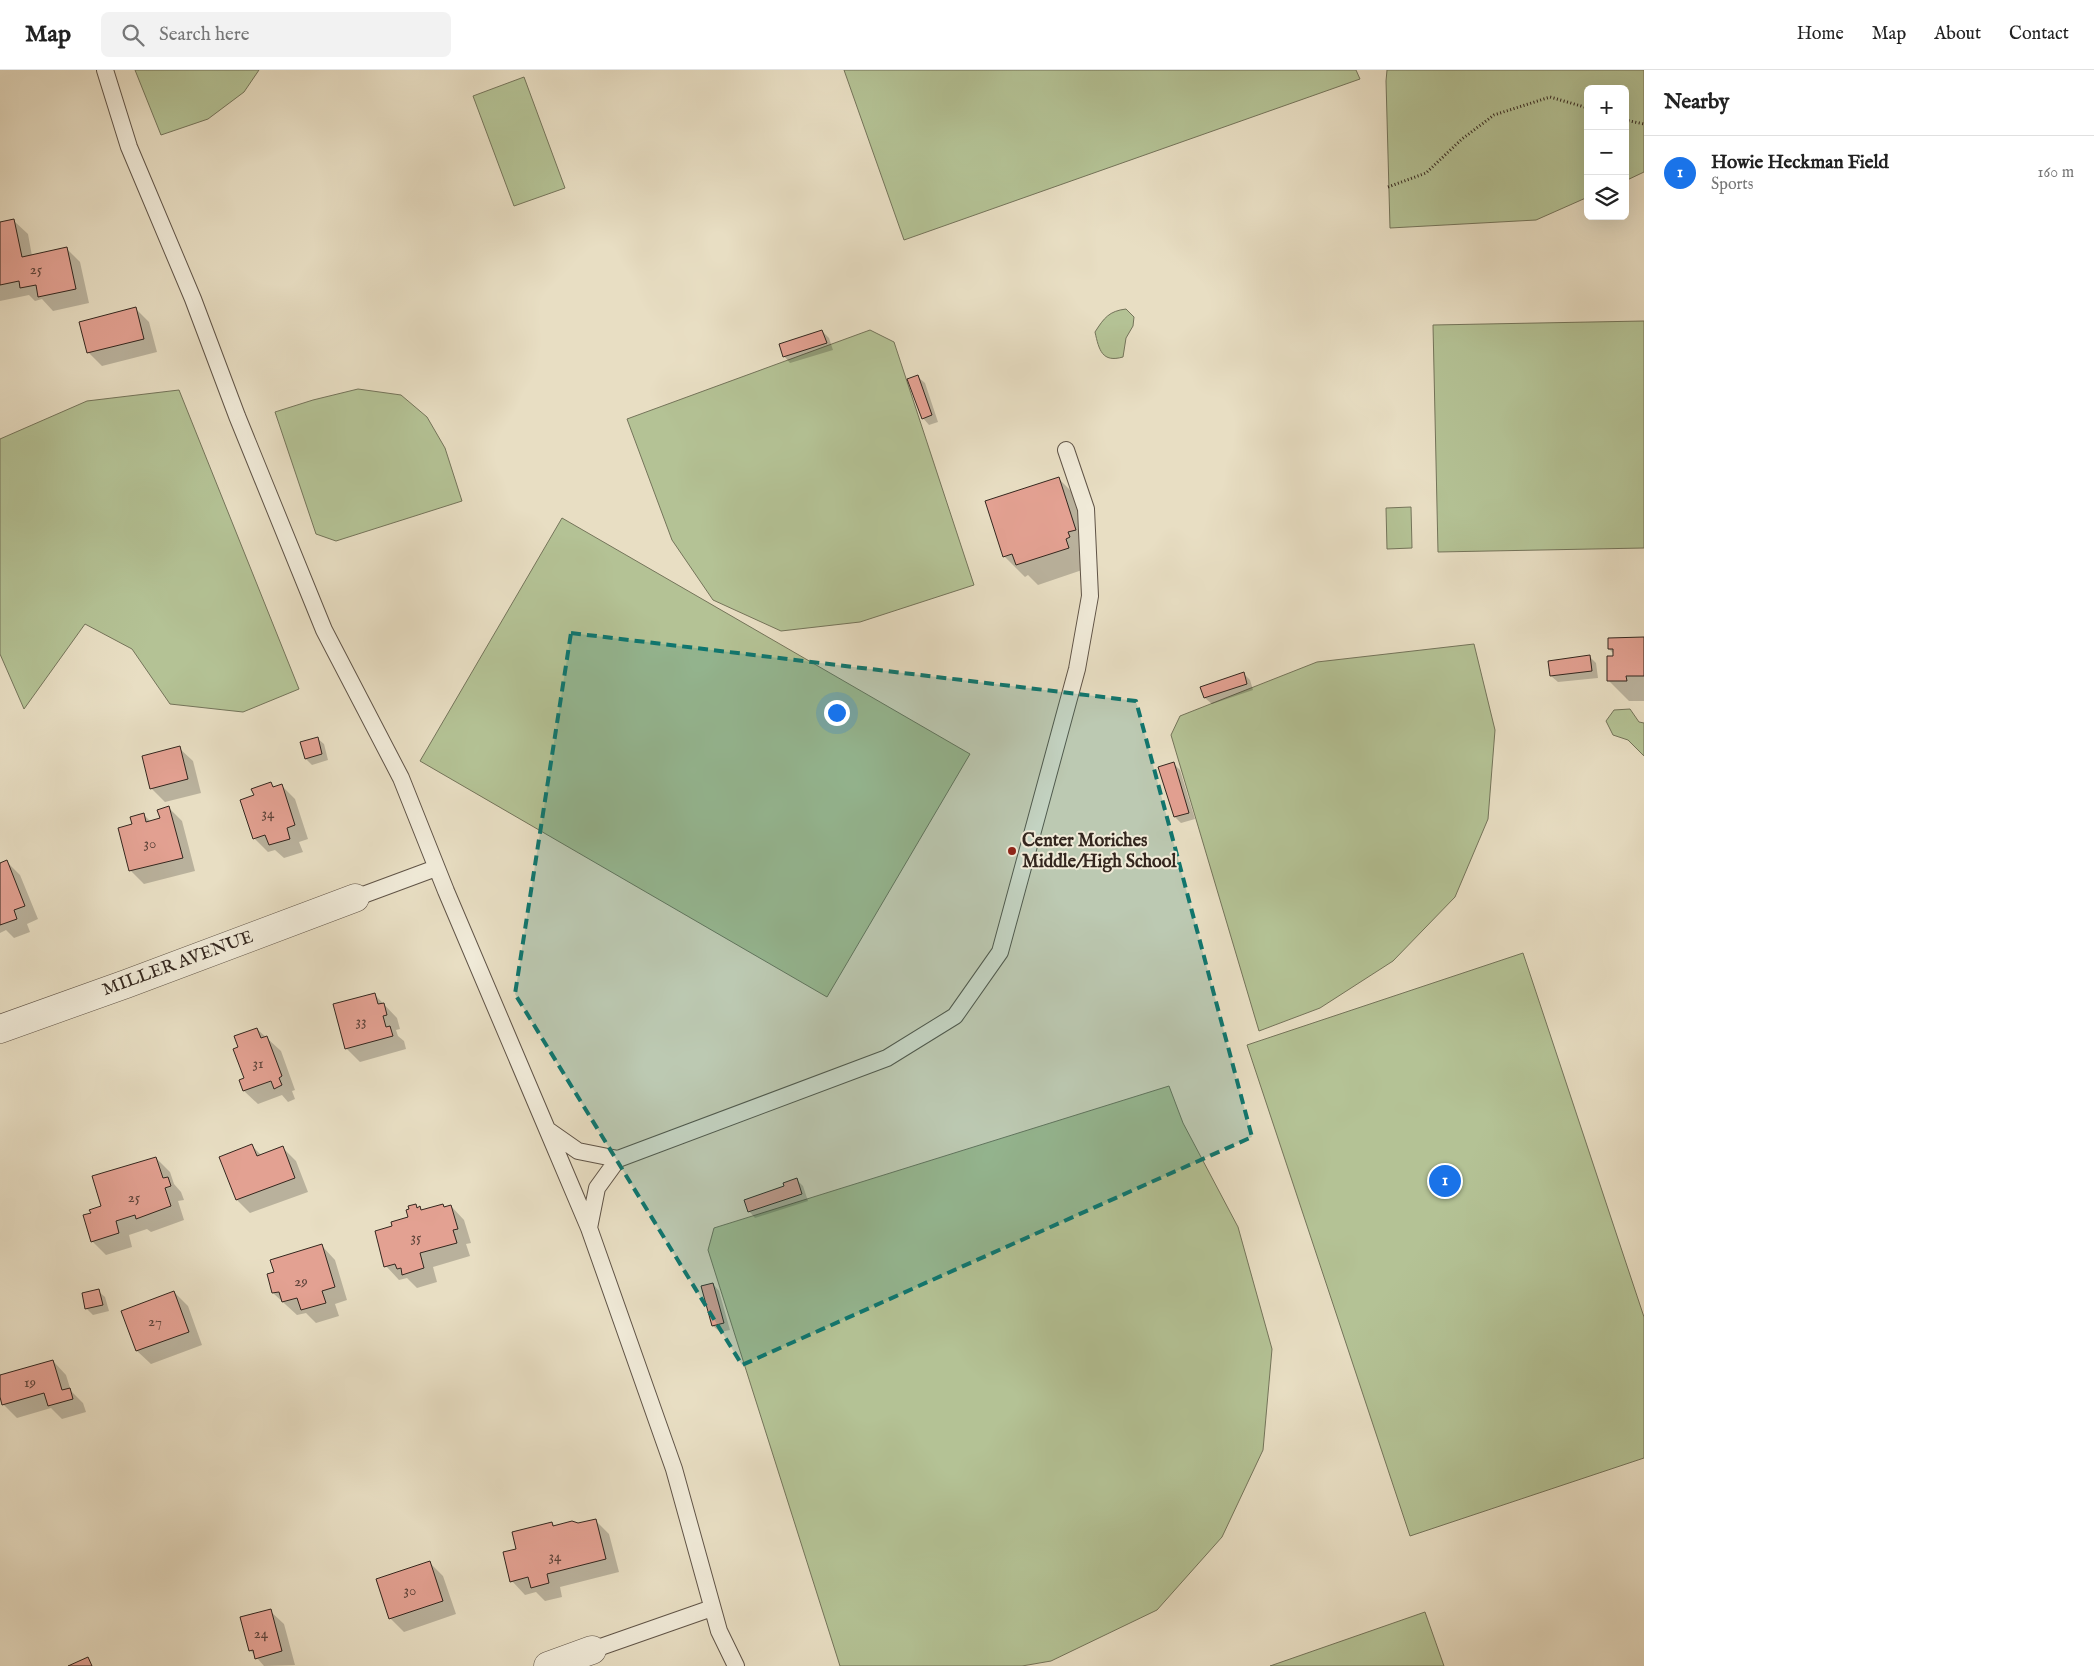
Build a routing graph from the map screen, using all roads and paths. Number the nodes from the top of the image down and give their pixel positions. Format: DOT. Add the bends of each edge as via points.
graph roads {
  1 [pos="105,70"];
  2 [pos="1584,107"];
  3 [pos="1629,121"];
  4 [pos="1644,124"];
  5 [pos="1388,187"];
  6 [pos="1066,450"];
  7 [pos="436,868"];
  8 [pos="356,898"];
  9 [pos="0,1029"];
  10 [pos="547,1129"];
  11 [pos="618,1159"];
  12 [pos="589,1228"];
  13 [pos="712,1608"];
  14 [pos="592,1650"];
  15 [pos="548,1666"];
  16 [pos="736,1666"];
  1 -- 7 [label="lane" via="129,147 324,630 401,778"];
  2 -- 5 [label="path" via="1550,97 1494,115 1462,138 1426,173"];
  3 -- 4 [label="path"];
  6 -- 11 [label="lane" via="1086,508 1090,596 1077,669 1000,952 955,1016 886,1058"];
  7 -- 8 [label="lane"];
  7 -- 10 [label="lane"];
  8 -- 9 [label="street, MILLER AVENUE"];
  10 -- 11 [label="lane" via="578,1151"];
  10 -- 12 [label="lane"];
  11 -- 12 [label="lane" via="597,1188"];
  12 -- 13 [label="lane" via="674,1469"];
  13 -- 14 [label="lane"];
  13 -- 16 [label="lane"];
  14 -- 15 [label="street"];
}
